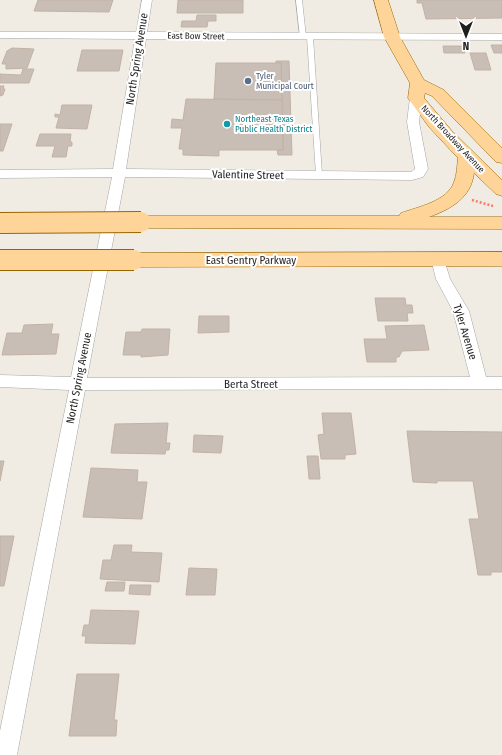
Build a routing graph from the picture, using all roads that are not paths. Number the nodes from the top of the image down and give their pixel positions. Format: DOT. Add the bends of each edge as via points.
graph roads {
  1 [pos="147,0"];
  2 [pos="299,0"];
  3 [pos="381,0"];
  4 [pos="0,35"];
  5 [pos="141,35"];
  6 [pos="306,36"];
  7 [pos="392,37"];
  8 [pos="502,37"];
  9 [pos="417,91"];
  10 [pos="467,156"];
  11 [pos="500,156"];
  12 [pos="119,173"];
  13 [pos="0,174"];
  14 [pos="319,175"];
  15 [pos="500,206"];
  16 [pos="0,223"];
  17 [pos="391,223"];
  18 [pos="502,259"];
  19 [pos="0,260"];
  20 [pos="438,260"];
  21 [pos="0,381"];
  22 [pos="480,383"];
  23 [pos="502,383"];
  24 [pos="78,384"];
  25 [pos="6,755"];
  1 -- 5 [label="street, North Spring Avenue"];
  2 -- 6 [label="lane"];
  3 -- 7 [label="main road, North Broadway Avenue"];
  4 -- 5 [label="street, East Bow Street"];
  5 -- 6 [label="street, East Bow Street"];
  5 -- 12 [label="street, North Spring Avenue"];
  6 -- 7 [label="street, East Bow Street"];
  6 -- 14 [label="lane"];
  7 -- 8 [label="street, East Bow Street"];
  7 -- 9 [label="main road, North Broadway Avenue"];
  9 -- 10 [label="main road, North Broadway Avenue" via="432,120"];
  9 -- 11 [label="main road, North Broadway Avenue" via="438,93"];
  9 -- 14 [label="street, Valentine Street" via="413,122 422,167 418,174"];
  10 -- 15 [label="main road, North Broadway Avenue"];
  10 -- 17 [label="main road" via="463,183 456,195 435,208"];
  12 -- 13 [label="street, Valentine Street"];
  12 -- 14 [label="street, Valentine Street"];
  12 -- 24 [label="street, North Spring Avenue"];
  15 -- 17 [label="main road"];
  16 -- 17 [label="main road, bridge"];
  18 -- 20 [label="main road, East Gentry Parkway"];
  19 -- 20 [label="main road, East Gentry Parkway, bridge"];
  20 -- 22 [label="street, Tyler Avenue" via="443,279 461,311"];
  21 -- 24 [label="street, Berta Street"];
  22 -- 23 [label="street, Berta Street"];
  22 -- 24 [label="street, Berta Street"];
  24 -- 25 [label="street, North Spring Avenue"];
}
